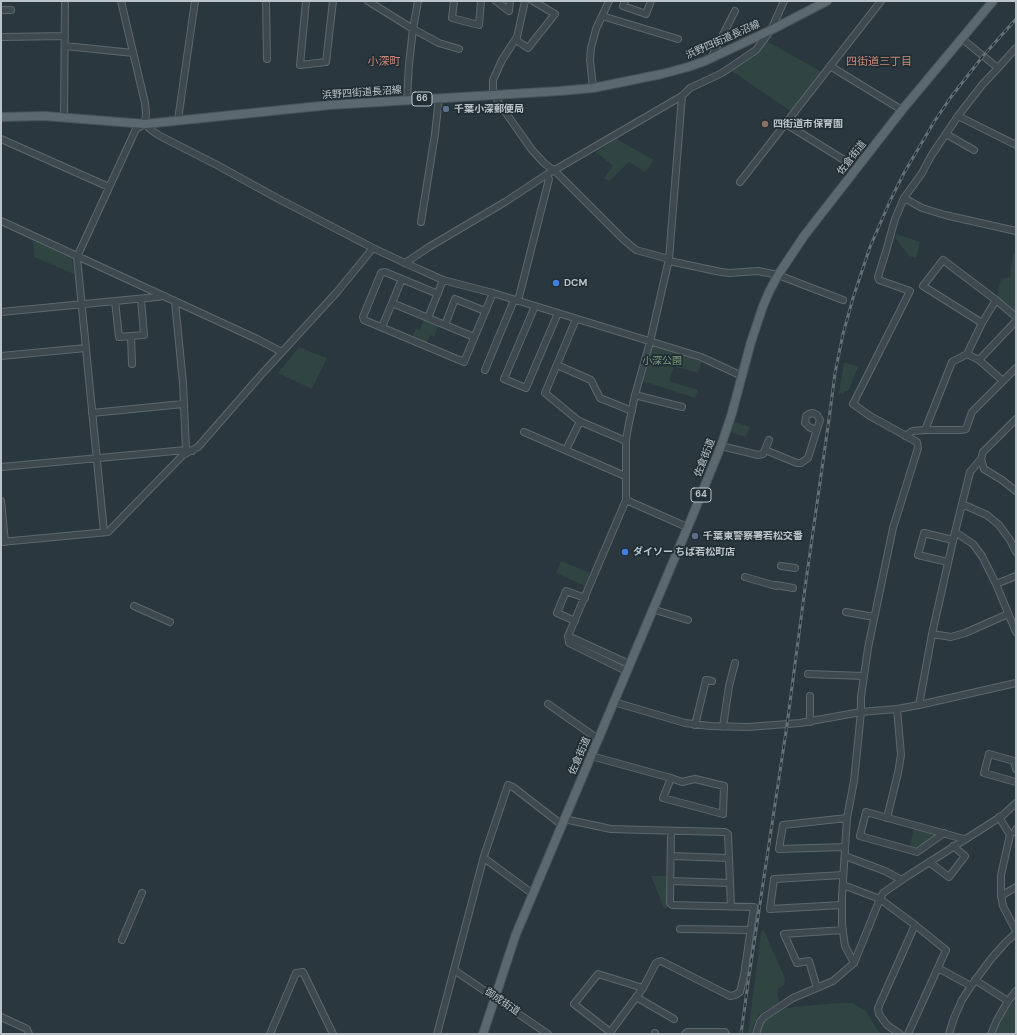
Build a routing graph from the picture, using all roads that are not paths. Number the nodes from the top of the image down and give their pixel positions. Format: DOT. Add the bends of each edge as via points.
graph roads {
  1 [pos="65,1"];
  2 [pos="121,1"];
  3 [pos="195,1"];
  4 [pos="266,1"];
  5 [pos="306,1"];
  6 [pos="333,1"];
  7 [pos="368,1"];
  8 [pos="418,1"];
  9 [pos="454,1"];
  10 [pos="481,1"];
  11 [pos="496,1"];
  12 [pos="510,1"];
  13 [pos="525,1"];
  14 [pos="532,1"];
  15 [pos="609,1"];
  16 [pos="625,1"];
  17 [pos="651,1"];
  18 [pos="784,1"];
  19 [pos="827,1"];
  20 [pos="881,1"];
  21 [pos="993,1"];
  22 [pos="1,10"];
  23 [pos="11,10"];
  24 [pos="735,12"];
  25 [pos="602,16"];
  26 [pos="413,29"];
  27 [pos="771,30"];
  28 [pos="65,36"];
  29 [pos="1,37"];
  30 [pos="962,38"];
  31 [pos="678,39"];
  32 [pos="516,40"];
  33 [pos="65,46"];
  34 [pos="1016,48"];
  35 [pos="459,49"];
  36 [pos="133,53"];
  37 [pos="711,58"];
  38 [pos="267,59"];
  39 [pos="830,66"];
  40 [pos="998,68"];
  41 [pos="593,88"];
  42 [pos="495,95"];
  43 [pos="682,96"];
  44 [pos="439,98"];
  45 [pos="407,100"];
  46 [pos="902,110"];
  47 [pos="958,116"];
  48 [pos="1,117"];
  49 [pos="64,117"];
  50 [pos="178,120"];
  51 [pos="145,124"];
  52 [pos="786,124"];
  53 [pos="946,134"];
  54 [pos="1,138"];
  55 [pos="1016,145"];
  56 [pos="974,150"];
  57 [pos="857,168"];
  58 [pos="555,171"];
  59 [pos="546,175"];
  60 [pos="740,182"];
  61 [pos="109,187"];
  62 [pos="904,198"];
  63 [pos="1,221"];
  64 [pos="421,222"];
  65 [pos="1016,231"];
  66 [pos="373,248"];
  67 [pos="77,257"];
  68 [pos="669,260"];
  69 [pos="405,263"];
  70 [pos="778,275"];
  71 [pos="402,279"];
  72 [pos="443,280"];
  73 [pos="493,293"];
  74 [pos="438,294"];
  75 [pos="162,296"];
  76 [pos="141,299"];
  77 [pos="516,300"];
  78 [pos="843,300"];
  79 [pos="996,300"];
  80 [pos="115,301"];
  81 [pos="175,302"];
  82 [pos="392,303"];
  83 [pos="82,304"];
  84 [pos="535,306"];
  85 [pos="485,311"];
  86 [pos="1,312"];
  87 [pos="558,314"];
  88 [pos="1016,317"];
  89 [pos="428,318"];
  90 [pos="576,319"];
  91 [pos="1016,321"];
  92 [pos="982,323"];
  93 [pos="444,325"];
  94 [pos="382,327"];
  95 [pos="131,336"];
  96 [pos="474,338"];
  97 [pos="650,342"];
  98 [pos="86,348"];
  99 [pos="282,352"];
  100 [pos="967,354"];
  101 [pos="1,356"];
  102 [pos="978,360"];
  103 [pos="132,364"];
  104 [pos="556,366"];
  105 [pos="1016,368"];
  106 [pos="485,370"];
  107 [pos="742,376"];
  108 [pos="1003,381"];
  109 [pos="635,395"];
  110 [pos="183,404"];
  111 [pos="682,407"];
  112 [pos="632,411"];
  113 [pos="92,414"];
  114 [pos="1016,418"];
  115 [pos="580,421"];
  116 [pos="816,430"];
  117 [pos="925,430"];
  118 [pos="524,432"];
  119 [pos="905,436"];
  120 [pos="769,440"];
  121 [pos="626,441"];
  122 [pos="720,446"];
  123 [pos="566,450"];
  124 [pos="765,450"];
  125 [pos="189,451"];
  126 [pos="97,458"];
  127 [pos="981,459"];
  128 [pos="1,467"];
  129 [pos="625,476"];
  130 [pos="1016,491"];
  131 [pos="1,500"];
  132 [pos="626,500"];
  133 [pos="962,504"];
  134 [pos="2,526"];
  135 [pos="687,527"];
  136 [pos="104,532"];
  137 [pos="955,532"];
  138 [pos="953,540"];
  139 [pos="3,542"];
  140 [pos="1016,552"];
  141 [pos="948,562"];
  142 [pos="781,566"];
  143 [pos="795,568"];
  144 [pos="1016,576"];
  145 [pos="745,577"];
  146 [pos="996,584"];
  147 [pos="793,588"];
  148 [pos="585,598"];
  149 [pos="134,606"];
  150 [pos="652,609"];
  151 [pos="846,612"];
  152 [pos="1008,614"];
  153 [pos="874,617"];
  154 [pos="688,620"];
  155 [pos="575,621"];
  156 [pos="170,622"];
  157 [pos="1016,632"];
  158 [pos="932,634"];
  159 [pos="735,663"];
  160 [pos="628,668"];
  161 [pos="808,674"];
  162 [pos="864,676"];
  163 [pos="712,681"];
  164 [pos="1016,685"];
  165 [pos="810,696"];
  166 [pos="614,702"];
  167 [pos="548,704"];
  168 [pos="919,705"];
  169 [pos="897,709"];
  170 [pos="861,712"];
  171 [pos="810,722"];
  172 [pos="695,725"];
  173 [pos="723,727"];
  174 [pos="598,739"];
  175 [pos="591,756"];
  176 [pos="1016,769"];
  177 [pos="671,778"];
  178 [pos="1016,782"];
  179 [pos="1016,803"];
  180 [pos="999,817"];
  181 [pos="847,818"];
  182 [pos="887,818"];
  183 [pos="563,822"];
  184 [pos="671,830"];
  185 [pos="944,833"];
  186 [pos="964,839"];
  187 [pos="845,846"];
  188 [pos="953,846"];
  189 [pos="671,856"];
  190 [pos="845,856"];
  191 [pos="484,858"];
  192 [pos="729,858"];
  193 [pos="929,862"];
  194 [pos="844,875"];
  195 [pos="902,880"];
  196 [pos="671,881"];
  197 [pos="730,883"];
  198 [pos="843,885"];
  199 [pos="1016,887"];
  200 [pos="142,893"];
  201 [pos="533,894"];
  202 [pos="1001,896"];
  203 [pos="880,899"];
  204 [pos="842,905"];
  205 [pos="731,907"];
  206 [pos="915,925"];
  207 [pos="680,929"];
  208 [pos="751,930"];
  209 [pos="843,930"];
  210 [pos="1016,932"];
  211 [pos="122,940"];
  212 [pos="854,963"];
  213 [pos="938,968"];
  214 [pos="454,970"];
  215 [pos="976,980"];
  216 [pos="971,986"];
  217 [pos="643,988"];
  218 [pos="817,988"];
  219 [pos="1016,991"];
  220 [pos="495,997"];
  221 [pos="636,997"];
  222 [pos="1008,1002"];
  223 [pos="1,1017"];
  224 [pos="672,1017"];
  225 [pos="609,1033"];
  226 [pos="702,1033"];
  227 [pos="29,1034"];
  228 [pos="270,1034"];
  229 [pos="333,1034"];
  230 [pos="437,1034"];
  231 [pos="483,1034"];
  232 [pos="548,1034"];
  233 [pos="685,1034"];
  234 [pos="726,1034"];
  235 [pos="756,1034"];
  236 [pos="900,1034"];
  237 [pos="908,1034"];
  238 [pos="949,1034"];
  239 [pos="991,1034"];
  1 -- 28 [label="street"];
  2 -- 36 [label="street"];
  3 -- 50 [label="street"];
  4 -- 38 [label="street"];
  5 -- 6 [label="street" via="300,65 326,62"];
  7 -- 26 [label="street"];
  8 -- 26 [label="street"];
  9 -- 10 [label="street" via="452,18 480,24"];
  11 -- 12 [label="street" via="509,10"];
  13 -- 32 [label="street"];
  14 -- 32 [label="street" via="555,14 528,48"];
  15 -- 25 [label="street"];
  16 -- 17 [label="street" via="623,6 646,14"];
  18 -- 27 [label="street"];
  19 -- 27 [label="main road, 浜野四街道長沼線 / 66"];
  20 -- 39 [label="street"];
  21 -- 30 [label="main road, 佐倉街道 / 64"];
  22 -- 23 [label="street"];
  24 -- 37 [label="street"];
  25 -- 31 [label="street"];
  25 -- 41 [label="street" via="591,48"];
  26 -- 35 [label="street" via="440,43"];
  26 -- 45 [label="street"];
  27 -- 37 [label="main road, 浜野四街道長沼線 / 66"];
  27 -- 43 [label="street" via="756,50 722,73 690,88"];
  28 -- 29 [label="street"];
  28 -- 33 [label="street"];
  30 -- 40 [label="street"];
  30 -- 46 [label="main road, 佐倉街道 / 64"];
  32 -- 42 [label="street" via="502,60 493,80"];
  33 -- 36 [label="street"];
  33 -- 49 [label="street"];
  34 -- 40 [label="street"];
  36 -- 51 [label="street" via="146,108"];
  37 -- 41 [label="main road, 浜野四街道長沼線 / 66" via="662,74"];
  39 -- 46 [label="street"];
  39 -- 52 [label="street"];
  40 -- 47 [label="street"];
  41 -- 42 [label="main road, 浜野四街道長沼線 / 66"];
  42 -- 44 [label="main road, 浜野四街道長沼線 / 66"];
  42 -- 58 [label="street" via="502,109 532,150"];
  43 -- 58 [label="street"];
  43 -- 68 [label="street"];
  44 -- 45 [label="main road, 浜野四街道長沼線 / 66"];
  44 -- 64 [label="street"];
  45 -- 50 [label="main road, 浜野四街道長沼線 / 66"];
  46 -- 57 [label="main road, 佐倉街道 / 64"];
  47 -- 53 [label="street"];
  47 -- 55 [label="street"];
  48 -- 49 [label="main road, 浜野四街道長沼線 / 66"];
  49 -- 51 [label="main road, 浜野四街道長沼線 / 66"];
  50 -- 51 [label="main road, 浜野四街道長沼線 / 66"];
  51 -- 61 [label="street" via="136,129"];
  51 -- 66 [label="street" via="160,136"];
  52 -- 57 [label="street"];
  52 -- 60 [label="street"];
  53 -- 56 [label="street"];
  53 -- 62 [label="street"];
  54 -- 61 [label="street"];
  57 -- 70 [label="main road, 佐倉街道 / 64" via="804,236"];
  58 -- 59 [label="street"];
  58 -- 68 [label="street" via="636,250"];
  59 -- 69 [label="street"];
  59 -- 77 [label="street" via="549,179"];
  61 -- 67 [label="street"];
  62 -- 65 [label="street" via="922,208 945,215"];
  62 -- 119 [label="street" via="878,277 910,291 853,404"];
  63 -- 67 [label="street"];
  66 -- 69 [label="street"];
  66 -- 99 [label="street"];
  67 -- 75 [label="street"];
  67 -- 83 [label="street"];
  68 -- 70 [label="street" via="721,272 758,271"];
  68 -- 97 [label="street"];
  69 -- 72 [label="street"];
  70 -- 78 [label="street"];
  70 -- 107 [label="main road, 佐倉街道 / 64" via="763,306"];
  71 -- 74 [label="street"];
  71 -- 82 [label="street"];
  71 -- 94 [label="street" via="385,272 381,273 363,317 364,320"];
  72 -- 73 [label="street"];
  72 -- 74 [label="street"];
  73 -- 77 [label="street"];
  73 -- 85 [label="street"];
  74 -- 89 [label="street"];
  75 -- 76 [label="street"];
  75 -- 81 [label="street"];
  76 -- 80 [label="street"];
  76 -- 95 [label="street" via="144,335"];
  77 -- 84 [label="street"];
  77 -- 106 [label="street"];
  79 -- 88 [label="street"];
  79 -- 92 [label="street"];
  79 -- 92 [label="street" via="943,260 923,286"];
  80 -- 83 [label="street"];
  80 -- 95 [label="street" via="119,337"];
  81 -- 99 [label="street"];
  81 -- 110 [label="street"];
  82 -- 89 [label="street"];
  82 -- 94 [label="street"];
  83 -- 86 [label="street"];
  83 -- 98 [label="street"];
  84 -- 87 [label="street"];
  84 -- 87 [label="street" via="504,379 526,388"];
  85 -- 93 [label="street" via="456,299"];
  85 -- 96 [label="street"];
  87 -- 90 [label="street"];
  89 -- 93 [label="street"];
  90 -- 97 [label="street"];
  90 -- 104 [label="street"];
  91 -- 102 [label="street"];
  92 -- 100 [label="street"];
  93 -- 96 [label="street"];
  94 -- 96 [label="street" via="464,362"];
  95 -- 103 [label="street"];
  97 -- 107 [label="street" via="701,357"];
  97 -- 109 [label="street"];
  98 -- 101 [label="street"];
  98 -- 113 [label="street"];
  99 -- 125 [label="street" via="198,447"];
  100 -- 102 [label="street"];
  100 -- 117 [label="street" via="952,362"];
  102 -- 108 [label="street"];
  104 -- 112 [label="street" via="591,380 600,398"];
  104 -- 115 [label="street" via="545,393"];
  105 -- 108 [label="street"];
  107 -- 122 [label="main road, 佐倉街道 / 64"];
  108 -- 117 [label="street" via="972,412 966,429"];
  109 -- 111 [label="street"];
  109 -- 112 [label="street"];
  110 -- 113 [label="street"];
  110 -- 125 [label="street"];
  112 -- 121 [label="street"];
  113 -- 126 [label="street"];
  114 -- 127 [label="street" via="983,452"];
  115 -- 121 [label="street"];
  115 -- 123 [label="street"];
  116 -- 124 [label="street" via="808,458 801,463"];
  117 -- 119 [label="street"];
  118 -- 123 [label="street"];
  119 -- 153 [label="street" via="917,442 918,448 893,528"];
  120 -- 124 [label="street"];
  121 -- 129 [label="street"];
  122 -- 124 [label="street" via="758,455 763,454"];
  122 -- 135 [label="main road, 佐倉街道 / 64"];
  123 -- 129 [label="street"];
  125 -- 126 [label="street"];
  125 -- 136 [label="street" via="108,532"];
  126 -- 128 [label="street"];
  126 -- 136 [label="street"];
  127 -- 130 [label="street" via="984,469"];
  127 -- 133 [label="street" via="970,472"];
  129 -- 132 [label="street"];
  131 -- 134 [label="street"];
  132 -- 135 [label="street"];
  132 -- 148 [label="street"];
  133 -- 137 [label="street"];
  133 -- 140 [label="street" via="987,515 999,525"];
  134 -- 139 [label="street"];
  135 -- 150 [label="main road, 佐倉街道 / 64"];
  136 -- 139 [label="street"];
  137 -- 138 [label="street"];
  137 -- 146 [label="street" via="973,544"];
  138 -- 141 [label="street"];
  138 -- 141 [label="street" via="924,533 918,555"];
  141 -- 158 [label="street"];
  142 -- 143 [label="street"];
  144 -- 146 [label="street"];
  145 -- 147 [label="street"];
  146 -- 152 [label="street"];
  148 -- 155 [label="street"];
  148 -- 155 [label="street" via="566,591 557,613"];
  149 -- 156 [label="street"];
  150 -- 154 [label="street"];
  150 -- 160 [label="main road, 佐倉街道 / 64"];
  151 -- 153 [label="street"];
  152 -- 157 [label="street"];
  152 -- 158 [label="street" via="965,634"];
  153 -- 162 [label="street"];
  155 -- 160 [label="street" via="568,636 569,643"];
  158 -- 168 [label="street"];
  159 -- 173 [label="street"];
  160 -- 166 [label="main road, 佐倉街道 / 64"];
  161 -- 162 [label="street"];
  162 -- 170 [label="street"];
  163 -- 172 [label="street" via="706,680"];
  164 -- 168 [label="street"];
  165 -- 171 [label="street"];
  166 -- 172 [label="street"];
  166 -- 174 [label="main road, 佐倉街道 / 64"];
  167 -- 174 [label="street"];
  168 -- 169 [label="street"];
  169 -- 170 [label="street"];
  169 -- 182 [label="street" via="901,755"];
  170 -- 171 [label="street"];
  170 -- 181 [label="street" via="854,781"];
  171 -- 173 [label="street"];
  172 -- 173 [label="street"];
  174 -- 175 [label="main road, 佐倉街道 / 64"];
  175 -- 177 [label="street"];
  175 -- 183 [label="main road, 佐倉街道 / 64"];
  176 -- 178 [label="street" via="1014,760 989,754 984,773"];
  177 -- 177 [label="street" via="682,782 695,779 724,786 723,814 663,798"];
  179 -- 180 [label="street"];
  180 -- 186 [label="street"];
  180 -- 202 [label="street" via="1010,835 1001,875"];
  181 -- 187 [label="street"];
  181 -- 187 [label="street" via="783,825 780,849"];
  182 -- 185 [label="street"];
  182 -- 185 [label="street" via="866,812 860,836 917,852"];
  183 -- 184 [label="street" via="611,829"];
  183 -- 191 [label="street" via="514,787 508,786"];
  183 -- 201 [label="main road, 佐倉街道 / 64"];
  184 -- 189 [label="street"];
  184 -- 192 [label="street" via="725,832 728,834"];
  185 -- 186 [label="street"];
  186 -- 188 [label="street"];
  187 -- 190 [label="street"];
  188 -- 193 [label="street"];
  188 -- 193 [label="street" via="965,856 949,878"];
  189 -- 192 [label="street"];
  189 -- 196 [label="street"];
  190 -- 194 [label="street"];
  190 -- 195 [label="street"];
  191 -- 201 [label="street"];
  191 -- 214 [label="street"];
  192 -- 197 [label="street"];
  193 -- 195 [label="street"];
  194 -- 198 [label="street"];
  194 -- 204 [label="street" via="774,879 770,909"];
  195 -- 203 [label="street" via="883,893"];
  196 -- 197 [label="street"];
  196 -- 205 [label="street" via="672,905"];
  197 -- 205 [label="street"];
  198 -- 203 [label="street"];
  198 -- 204 [label="street"];
  199 -- 202 [label="street"];
  200 -- 211 [label="street"];
  201 -- 220 [label="main road, 佐倉街道 / 64" via="516,934"];
  202 -- 210 [label="street"];
  203 -- 206 [label="street"];
  203 -- 212 [label="street"];
  204 -- 209 [label="street"];
  205 -- 208 [label="street" via="754,907"];
  206 -- 213 [label="street" via="946,950"];
  206 -- 236 [label="street" via="878,1008 886,1025"];
  207 -- 208 [label="street"];
  208 -- 217 [label="street" via="740,992 730,996 661,961 656,963"];
  209 -- 212 [label="street" via="845,946"];
  209 -- 218 [label="street" via="784,934 797,963 809,961"];
  210 -- 215 [label="street"];
  212 -- 218 [label="street" via="833,980"];
  213 -- 216 [label="street"];
  213 -- 237 [label="street"];
  214 -- 220 [label="street, 御成街道"];
  214 -- 230 [label="street"];
  215 -- 216 [label="street"];
  215 -- 222 [label="street"];
  216 -- 238 [label="street" via="962,1000"];
  217 -- 221 [label="street"];
  217 -- 225 [label="street" via="598,974 574,1004"];
  218 -- 235 [label="street" via="793,998 764,1017"];
  219 -- 222 [label="street"];
  220 -- 231 [label="main road, 佐倉街道 / 64"];
  220 -- 232 [label="street, 御成街道"];
  221 -- 224 [label="street"];
  221 -- 225 [label="street"];
  222 -- 239 [label="street"];
  223 -- 227 [label="street" via="27,1029"];
  226 -- 233 [label="street"];
  226 -- 234 [label="street"];
  228 -- 229 [label="street" via="296,973 303,972"];
}
